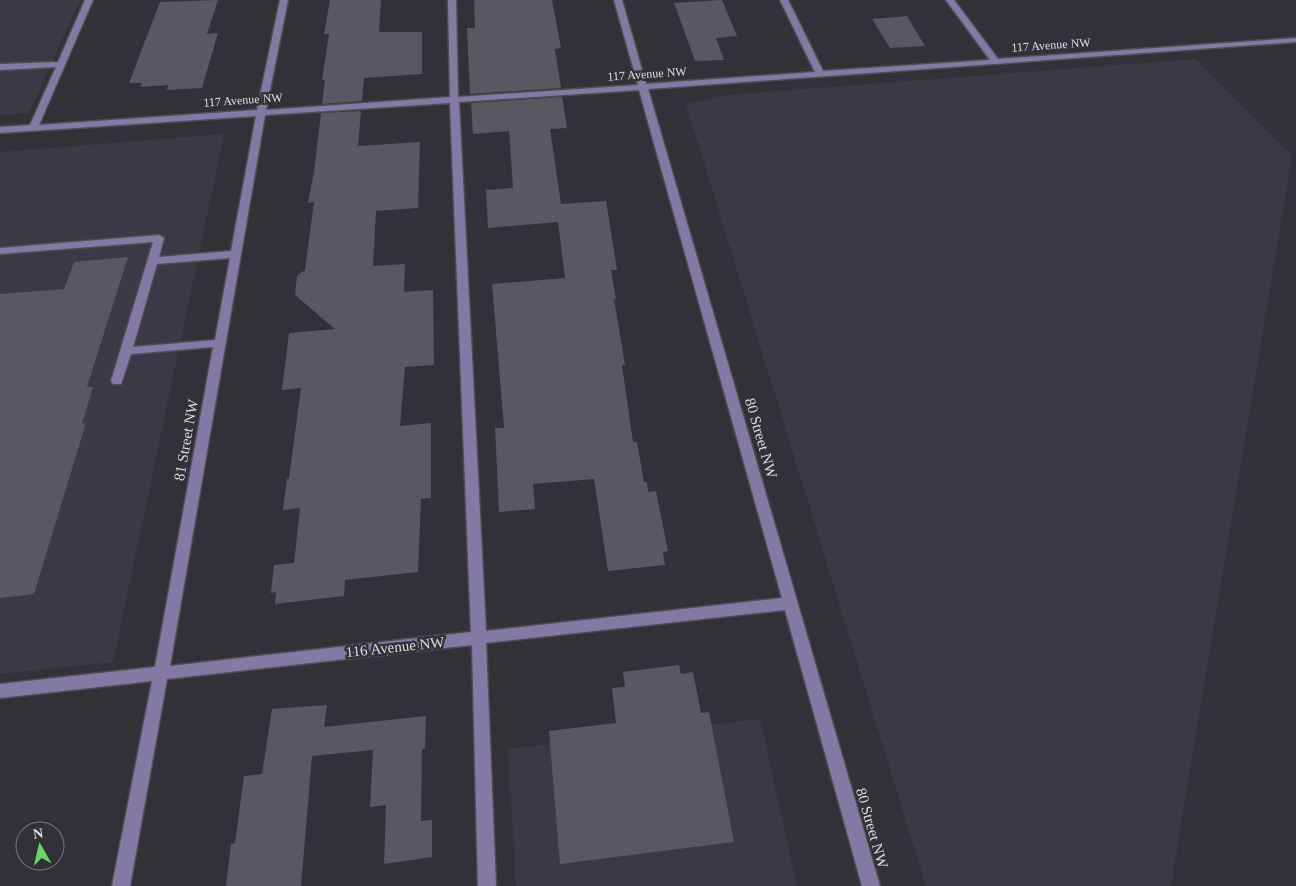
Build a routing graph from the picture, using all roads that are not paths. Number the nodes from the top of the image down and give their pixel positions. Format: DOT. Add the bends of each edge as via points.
graph roads {
  1 [pos="89,0"];
  2 [pos="284,0"];
  3 [pos="452,0"];
  4 [pos="618,0"];
  5 [pos="784,0"];
  6 [pos="950,0"];
  7 [pos="1296,40"];
  8 [pos="996,62"];
  9 [pos="60,64"];
  10 [pos="0,67"];
  11 [pos="820,74"];
  12 [pos="643,87"];
  13 [pos="454,99"];
  14 [pos="261,112"];
  15 [pos="33,128"];
  16 [pos="0,130"];
  17 [pos="0,251"];
  18 [pos="236,254"];
  19 [pos="153,261"];
  20 [pos="220,342"];
  21 [pos="126,351"];
  22 [pos="117,381"];
  23 [pos="791,603"];
  24 [pos="479,638"];
  25 [pos="162,673"];
  26 [pos="0,691"];
  27 [pos="121,886"];
  28 [pos="486,886"];
  29 [pos="872,886"];
  1 -- 9 [label="street"];
  2 -- 14 [label="street, 81 Street NW"];
  3 -- 13 [label="street"];
  4 -- 12 [label="street, 80 Street NW"];
  5 -- 11 [label="street"];
  6 -- 8 [label="street"];
  7 -- 8 [label="street, 117 Avenue NW"];
  8 -- 11 [label="street, 117 Avenue NW"];
  9 -- 10 [label="street"];
  9 -- 15 [label="street"];
  11 -- 12 [label="street, 117 Avenue NW"];
  12 -- 13 [label="street, 117 Avenue NW"];
  12 -- 23 [label="street, 80 Street NW"];
  13 -- 14 [label="street, 117 Avenue NW"];
  13 -- 24 [label="street"];
  14 -- 15 [label="street, 117 Avenue NW"];
  14 -- 18 [label="street, 81 Street NW"];
  15 -- 16 [label="street, 117 Avenue NW"];
  17 -- 19 [label="street" via="159,238"];
  18 -- 19 [label="street"];
  18 -- 20 [label="street, 81 Street NW"];
  19 -- 21 [label="street"];
  20 -- 21 [label="street"];
  20 -- 25 [label="street, 81 Street NW"];
  21 -- 22 [label="street"];
  23 -- 24 [label="street, 116 Avenue NW"];
  23 -- 29 [label="street, 80 Street NW"];
  24 -- 25 [label="street, 116 Avenue NW"];
  24 -- 28 [label="street"];
  25 -- 26 [label="street, 116 Avenue NW"];
  25 -- 27 [label="street, 81 Street NW"];
}
